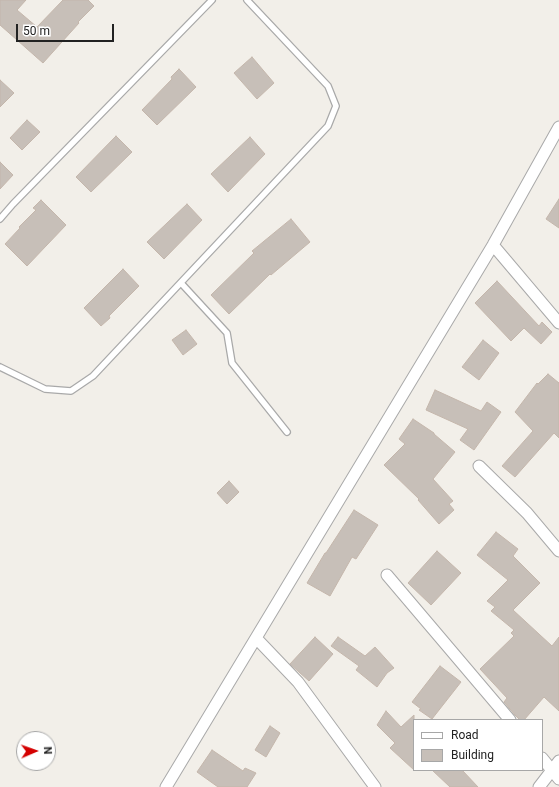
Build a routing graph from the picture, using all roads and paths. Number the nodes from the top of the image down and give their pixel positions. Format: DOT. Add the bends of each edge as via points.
graph roads {
  1 [pos="212,0"];
  2 [pos="247,0"];
  3 [pos="558,131"];
  4 [pos="0,219"];
  5 [pos="493,245"];
  6 [pos="181,283"];
  7 [pos="559,323"];
  8 [pos="0,368"];
  9 [pos="287,432"];
  10 [pos="479,466"];
  11 [pos="559,551"];
  12 [pos="387,575"];
  13 [pos="256,638"];
  14 [pos="509,719"];
  15 [pos="543,759"];
  16 [pos="559,761"];
  17 [pos="556,775"];
  18 [pos="166,787"];
  19 [pos="375,787"];
  20 [pos="539,787"];
  1 -- 4 [label="lane"];
  2 -- 6 [label="lane" via="328,86 336,106 328,126"];
  3 -- 5 [label="street"];
  5 -- 7 [label="street"];
  5 -- 13 [label="street"];
  6 -- 8 [label="lane" via="94,376 71,391 45,389"];
  6 -- 9 [label="lane" via="227,333 232,363"];
  10 -- 11 [label="street" via="527,513"];
  12 -- 14 [label="street"];
  13 -- 18 [label="street"];
  13 -- 19 [label="street" via="298,682"];
  15 -- 17 [label="street"];
  16 -- 17 [label="street"];
  17 -- 20 [label="street"];
}
